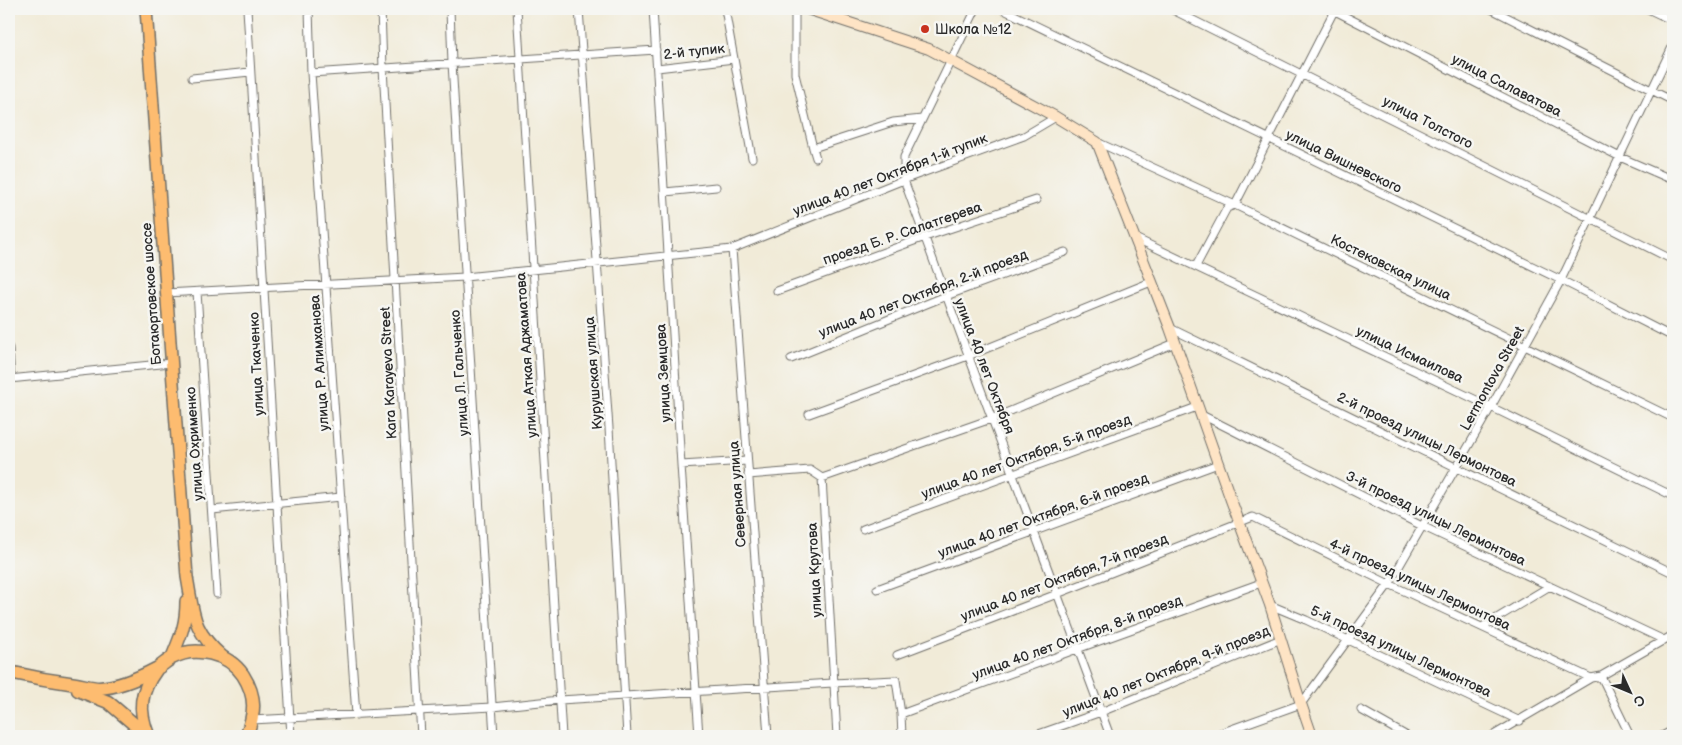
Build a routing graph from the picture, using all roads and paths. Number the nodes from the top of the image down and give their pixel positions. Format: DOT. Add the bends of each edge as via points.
graph roads {
  1 [pos="146,9"];
  2 [pos="247,9"];
  3 [pos="308,9"];
  4 [pos="382,9"];
  5 [pos="450,9"];
  6 [pos="517,9"];
  7 [pos="579,9"];
  8 [pos="653,9"];
  9 [pos="725,9"];
  10 [pos="795,9"];
  11 [pos="807,9"];
  12 [pos="976,9"];
  13 [pos="1002,9"];
  14 [pos="1171,9"];
  15 [pos="1334,9"];
  16 [pos="1492,9"];
  17 [pos="1648,9"];
  18 [pos="1673,21"];
  19 [pos="1673,45"];
  20 [pos="656,50"];
  21 [pos="582,54"];
  22 [pos="520,59"];
  23 [pos="734,59"];
  24 [pos="951,61"];
  25 [pos="452,63"];
  26 [pos="383,68"];
  27 [pos="657,68"];
  28 [pos="250,72"];
  29 [pos="311,73"];
  30 [pos="1303,74"];
  31 [pos="192,78"];
  32 [pos="1651,91"];
  33 [pos="1673,101"];
  34 [pos="1056,117"];
  35 [pos="922,119"];
  36 [pos="1270,139"];
  37 [pos="1097,142"];
  38 [pos="813,148"];
  39 [pos="1620,157"];
  40 [pos="752,158"];
  41 [pos="816,158"];
  42 [pos="904,180"];
  43 [pos="1673,180"];
  44 [pos="716,187"];
  45 [pos="665,192"];
  46 [pos="1036,200"];
  47 [pos="1235,205"];
  48 [pos="1590,218"];
  49 [pos="925,237"];
  50 [pos="1135,238"];
  51 [pos="732,249"];
  52 [pos="1065,252"];
  53 [pos="669,256"];
  54 [pos="1673,260"];
  55 [pos="597,262"];
  56 [pos="1196,266"];
  57 [pos="533,270"];
  58 [pos="465,277"];
  59 [pos="1561,280"];
  60 [pos="395,281"];
  61 [pos="1151,282"];
  62 [pos="326,284"];
  63 [pos="264,288"];
  64 [pos="197,292"];
  65 [pos="777,292"];
  66 [pos="166,293"];
  67 [pos="946,296"];
  68 [pos="1170,328"];
  69 [pos="1673,337"];
  70 [pos="1175,343"];
  71 [pos="1524,345"];
  72 [pos="9,348"];
  73 [pos="968,356"];
  74 [pos="791,359"];
  75 [pos="171,363"];
  76 [pos="10,379"];
  77 [pos="1491,407"];
  78 [pos="1198,411"];
  79 [pos="809,414"];
  80 [pos="1673,418"];
  81 [pos="991,419"];
  82 [pos="747,461"];
  83 [pos="1218,464"];
  84 [pos="681,465"];
  85 [pos="1456,467"];
  86 [pos="748,475"];
  87 [pos="1014,475"];
  88 [pos="822,478"];
  89 [pos="1673,496"];
  90 [pos="341,497"];
  91 [pos="277,503"];
  92 [pos="212,510"];
  93 [pos="1239,521"];
  94 [pos="1422,526"];
  95 [pos="863,529"];
  96 [pos="1034,532"];
  97 [pos="1673,573"];
  98 [pos="187,577"];
  99 [pos="1261,583"];
  100 [pos="1389,584"];
  101 [pos="1550,586"];
  102 [pos="877,589"];
  103 [pos="217,594"];
  104 [pos="1057,594"];
  105 [pos="1270,605"];
  106 [pos="1482,627"];
  107 [pos="1673,634"];
  108 [pos="1281,639"];
  109 [pos="1348,640"];
  110 [pos="1664,640"];
  111 [pos="1078,649"];
  112 [pos="897,655"];
  113 [pos="172,657"];
  114 [pos="225,658"];
  115 [pos="158,668"];
  116 [pos="9,672"];
  117 [pos="1601,676"];
  118 [pos="1591,678"];
  119 [pos="52,681"];
  120 [pos="833,683"];
  121 [pos="764,688"];
  122 [pos="697,692"];
  123 [pos="625,697"];
  124 [pos="560,700"];
  125 [pos="1300,704"];
  126 [pos="492,707"];
  127 [pos="1361,710"];
  128 [pos="419,711"];
  129 [pos="1101,712"];
  130 [pos="901,714"];
  131 [pos="356,715"];
  132 [pos="290,718"];
  133 [pos="252,720"];
  134 [pos="1520,721"];
  135 [pos="1673,730"];
  136 [pos="148,736"];
  137 [pos="246,736"];
  138 [pos="291,736"];
  139 [pos="421,736"];
  140 [pos="494,736"];
  141 [pos="562,736"];
  142 [pos="627,736"];
  143 [pos="699,736"];
  144 [pos="768,736"];
  145 [pos="837,736"];
  146 [pos="902,736"];
  147 [pos="1033,736"];
  148 [pos="1110,736"];
  149 [pos="1212,736"];
  150 [pos="1312,736"];
  151 [pos="1407,736"];
  152 [pos="1492,736"];
  153 [pos="1630,736"];
  154 [pos="1662,736"];
  1 -- 66 [label="main road, Ботаюртовское шоссе"];
  2 -- 28 [label="street, улица Ткаченко"];
  3 -- 29 [label="street, улица Р. Алимханова"];
  4 -- 26 [label="street, Kara Karayeva Street"];
  5 -- 25 [label="street, улица Л. Гальченко"];
  6 -- 22 [label="street, улица Аткая Аджаматова"];
  7 -- 21 [label="street, Курушская улица"];
  8 -- 20 [label="street, улица Земцова"];
  9 -- 23 [label="street"];
  10 -- 38 [label="street" via="794,74"];
  11 -- 24 [label="street" via="929,49"];
  12 -- 24 [label="street, улица 40 лет Октября"];
  13 -- 36 [label="street, улица Вишневского"];
  14 -- 30 [label="street, улица Толстого"];
  15 -- 30 [label="street"];
  15 -- 39 [label="street, улица Салаватова"];
  16 -- 32 [label="street"];
  17 -- 18 [label="street"];
  19 -- 32 [label="street, Lermontova Street"];
  20 -- 21 [label="street"];
  20 -- 27 [label="street, улица Земцова"];
  21 -- 22 [label="street"];
  21 -- 55 [label="street, Курушская улица"];
  22 -- 25 [label="street"];
  22 -- 57 [label="street, улица Аткая Аджаматова"];
  23 -- 27 [label="street, 2-й тупик"];
  23 -- 40 [label="street"];
  24 -- 34 [label="street"];
  24 -- 35 [label="street, улица 40 лет Октября"];
  25 -- 26 [label="street"];
  25 -- 58 [label="street, улица Л. Гальченко"];
  26 -- 29 [label="street"];
  26 -- 60 [label="street, Kara Karayeva Street"];
  27 -- 45 [label="street, улица Земцова"];
  28 -- 31 [label="street"];
  28 -- 63 [label="street, улица Ткаченко"];
  29 -- 62 [label="street, улица Р. Алимханова"];
  30 -- 36 [label="street"];
  30 -- 48 [label="street, улица Толстого"];
  32 -- 33 [label="street"];
  32 -- 39 [label="street, Lermontova Street"];
  34 -- 37 [label="street"];
  34 -- 42 [label="street, улица 40 лет Октября 1-й тупик" via="1024,136"];
  35 -- 38 [label="street" via="893,122"];
  35 -- 42 [label="street, улица 40 лет Октября" via="904,156"];
  36 -- 47 [label="street"];
  36 -- 59 [label="street, улица Вишневского"];
  37 -- 47 [label="street, Костековская улица"];
  37 -- 50 [label="street"];
  38 -- 41 [label="street"];
  39 -- 43 [label="street, улица Салаватова"];
  39 -- 48 [label="street, Lermontova Street"];
  42 -- 49 [label="street, улица 40 лет Октября"];
  42 -- 51 [label="street, улица 40 лет Октября 1-й тупик"];
  44 -- 45 [label="street"];
  45 -- 53 [label="street, улица Земцова"];
  46 -- 49 [label="street, проезд Б. Р. Салатгерева"];
  47 -- 56 [label="street" via="1227,208"];
  47 -- 71 [label="street, Костековская улица"];
  48 -- 54 [label="street, улица Толстого"];
  48 -- 59 [label="street, Lermontova Street"];
  49 -- 65 [label="street, проезд Б. Р. Салатгерева"];
  49 -- 67 [label="street, улица 40 лет Октября"];
  50 -- 56 [label="street, улица Исмаилова"];
  50 -- 61 [label="street"];
  51 -- 53 [label="street, улица 40 лет Октября 1-й тупик"];
  51 -- 82 [label="street, Северная улица"];
  52 -- 67 [label="street, улица 40 лет Октября, 2-й проезд"];
  53 -- 55 [label="street, улица 40 лет Октября 1-й тупик"];
  53 -- 84 [label="street, улица Земцова"];
  55 -- 57 [label="street, улица 40 лет Октября 1-й тупик"];
  55 -- 123 [label="street, Курушская улица"];
  56 -- 77 [label="street, улица Исмаилова"];
  57 -- 58 [label="street, улица 40 лет Октября 1-й тупик"];
  57 -- 124 [label="street, улица Аткая Аджаматова"];
  58 -- 60 [label="street, улица 40 лет Октября 1-й тупик"];
  58 -- 126 [label="street, улица Л. Гальченко"];
  59 -- 69 [label="street, улица Вишневского"];
  59 -- 71 [label="street, Lermontova Street"];
  60 -- 62 [label="street, улица 40 лет Октября 1-й тупик"];
  60 -- 128 [label="street, Kara Karayeva Street"];
  61 -- 68 [label="street"];
  61 -- 73 [label="street"];
  62 -- 63 [label="street, улица 40 лет Октября 1-й тупик"];
  62 -- 90 [label="street, улица Р. Алимханова"];
  63 -- 64 [label="street, улица 40 лет Октября 1-й тупик"];
  63 -- 91 [label="street, улица Ткаченко"];
  64 -- 66 [label="street, улица 40 лет Октября 1-й тупик"];
  64 -- 92 [label="street, улица Охрименко"];
  66 -- 75 [label="main road, Ботаюртовское шоссе"];
  67 -- 73 [label="street, улица 40 лет Октября"];
  67 -- 74 [label="street, улица 40 лет Октября, 2-й проезд"];
  68 -- 70 [label="street"];
  68 -- 85 [label="street, 2-й проезд улицы Лермонтова"];
  70 -- 78 [label="street"];
  70 -- 81 [label="street"];
  71 -- 77 [label="street, Lermontova Street"];
  71 -- 80 [label="street, Костековская улица"];
  72 -- 76 [label="street"];
  73 -- 79 [label="street"];
  73 -- 81 [label="street, улица 40 лет Октября"];
  75 -- 76 [label="street"];
  75 -- 98 [label="main road, Ботаюртовское шоссе"];
  77 -- 85 [label="street, Lermontova Street"];
  77 -- 89 [label="street, улица Исмаилова"];
  78 -- 83 [label="street"];
  78 -- 87 [label="street, улица 40 лет Октября, 5-й проезд"];
  78 -- 94 [label="street, 3-й проезд улицы Лермонтова"];
  81 -- 87 [label="street, улица 40 лет Октября"];
  81 -- 88 [label="street"];
  82 -- 84 [label="street"];
  82 -- 86 [label="street, Северная улица"];
  83 -- 93 [label="street"];
  83 -- 96 [label="street, улица 40 лет Октября, 6-й проезд"];
  84 -- 122 [label="street, улица Земцова"];
  85 -- 94 [label="street, Lermontova Street"];
  85 -- 97 [label="street, 2-й проезд улицы Лермонтова"];
  86 -- 88 [label="street" via="810,470"];
  86 -- 121 [label="street, Северная улица"];
  87 -- 95 [label="street, улица 40 лет Октября, 5-й проезд"];
  87 -- 96 [label="street, улица 40 лет Октября"];
  88 -- 120 [label="street, улица Крутова"];
  90 -- 91 [label="street"];
  90 -- 131 [label="street, улица Р. Алимханова"];
  91 -- 92 [label="street"];
  91 -- 132 [label="street, улица Ткаченко"];
  92 -- 103 [label="street, улица Охрименко"];
  93 -- 99 [label="street"];
  93 -- 100 [label="street, 4-й проезд улицы Лермонтова" via="1253,517"];
  93 -- 104 [label="street, улица 40 лет Октября, 7-й проезд"];
  94 -- 100 [label="street, Lermontova Street"];
  94 -- 101 [label="street, 3-й проезд улицы Лермонтова"];
  96 -- 102 [label="street, улица 40 лет Октября, 6-й проезд"];
  96 -- 104 [label="street, улица 40 лет Октября"];
  98 -- 113 [label="main road" via="186,618"];
  98 -- 114 [label="main road" via="196,624 202,637"];
  99 -- 105 [label="street"];
  99 -- 111 [label="street, улица 40 лет Октября, 8-й проезд"];
  100 -- 106 [label="street, 4-й проезд улицы Лермонтова"];
  100 -- 109 [label="street, Lermontova Street"];
  101 -- 106 [label="street"];
  101 -- 110 [label="street, 3-й проезд улицы Лермонтова"];
  104 -- 111 [label="street, улица 40 лет Октября"];
  104 -- 112 [label="street, улица 40 лет Октября, 7-й проезд"];
  105 -- 108 [label="street"];
  105 -- 109 [label="street, 5-й проезд улицы Лермонтова"];
  106 -- 118 [label="street, 4-й проезд улицы Лермонтова"];
  107 -- 110 [label="street"];
  108 -- 125 [label="street"];
  108 -- 129 [label="street, улица 40 лет Октября, 9-й проезд"];
  109 -- 125 [label="street, Lermontova Street"];
  109 -- 134 [label="street, 5-й проезд улицы Лермонтова"];
  110 -- 117 [label="street"];
  111 -- 129 [label="street, улица 40 лет Октября"];
  111 -- 130 [label="street, улица 40 лет Октября, 8-й проезд"];
  113 -- 114 [label="highway" via="208,652"];
  113 -- 115 [label="highway"];
  114 -- 133 [label="highway" via="239,669 249,684 254,702"];
  115 -- 119 [label="highway" via="124,683 99,688"];
  115 -- 136 [label="highway" via="147,683 141,702 142,720"];
  116 -- 119 [label="highway"];
  117 -- 118 [label="street"];
  117 -- 153 [label="street"];
  118 -- 134 [label="street"];
  119 -- 136 [label="highway" via="108,702"];
  120 -- 121 [label="street"];
  120 -- 130 [label="street" via="896,680"];
  120 -- 145 [label="street, улица Крутова"];
  121 -- 122 [label="street"];
  121 -- 144 [label="street, Северная улица"];
  122 -- 123 [label="street"];
  122 -- 143 [label="street, улица Земцова"];
  123 -- 124 [label="street"];
  123 -- 142 [label="street, Курушская улица"];
  124 -- 126 [label="street"];
  124 -- 141 [label="street, улица Аткая Аджаматова"];
  125 -- 149 [label="street"];
  125 -- 150 [label="street"];
  126 -- 128 [label="street"];
  126 -- 140 [label="street, улица Л. Гальченко"];
  127 -- 151 [label="street"];
  128 -- 131 [label="street"];
  128 -- 139 [label="street, Kara Karayeva Street"];
  129 -- 147 [label="street, улица 40 лет Октября, 9-й проезд"];
  129 -- 148 [label="street, улица 40 лет Октября"];
  130 -- 146 [label="street"];
  131 -- 132 [label="street"];
  132 -- 133 [label="street"];
  132 -- 138 [label="street, улица Ткаченко"];
  133 -- 137 [label="highway"];
  134 -- 152 [label="street"];
  135 -- 154 [label="street"];
}
